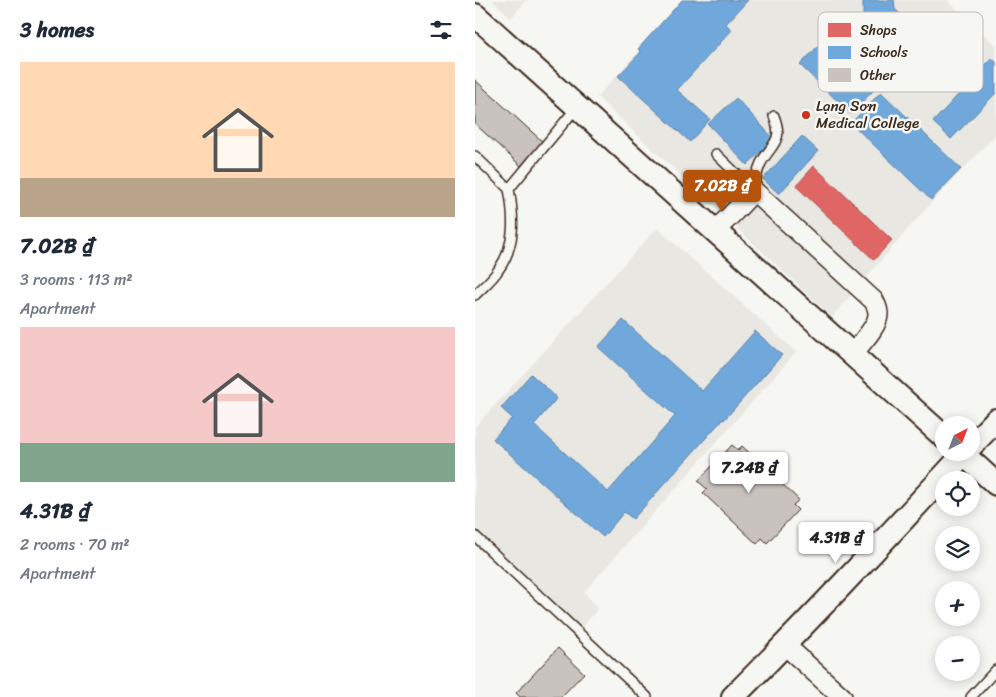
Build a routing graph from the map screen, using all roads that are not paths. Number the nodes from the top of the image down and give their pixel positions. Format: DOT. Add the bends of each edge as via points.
graph roads {
  1 [pos="475,15"];
  2 [pos="577,106"];
  3 [pos="774,116"];
  4 [pos="716,154"];
  5 [pos="476,158"];
  6 [pos="509,189"];
  7 [pos="754,191"];
  8 [pos="715,231"];
  9 [pos="475,295"];
  10 [pos="852,354"];
  11 [pos="996,420"];
  12 [pos="935,429"];
  13 [pos="980,437"];
  14 [pos="957,461"];
  15 [pos="974,461"];
  16 [pos="996,484"];
  17 [pos="475,536"];
  18 [pos="785,645"];
  19 [pos="996,670"];
  20 [pos="647,697"];
  21 [pos="733,697"];
  22 [pos="842,697"];
  23 [pos="971,697"];
  1 -- 2 [label="street"];
  2 -- 6 [label="lane"];
  2 -- 8 [label="street"];
  3 -- 7 [label="lane" via="778,138 761,164"];
  4 -- 7 [label="lane"];
  5 -- 6 [label="lane"];
  6 -- 9 [label="lane" via="513,208 512,238 507,255 499,270"];
  7 -- 8 [label="street"];
  7 -- 10 [label="street" via="874,301 878,315 873,328"];
  8 -- 10 [label="street"];
  10 -- 12 [label="street"];
  11 -- 13 [label="street"];
  14 -- 18 [label="street"];
  15 -- 16 [label="street"];
  17 -- 20 [label="lane"];
  18 -- 21 [label="street"];
  18 -- 22 [label="street"];
  19 -- 23 [label="lane"];
}
